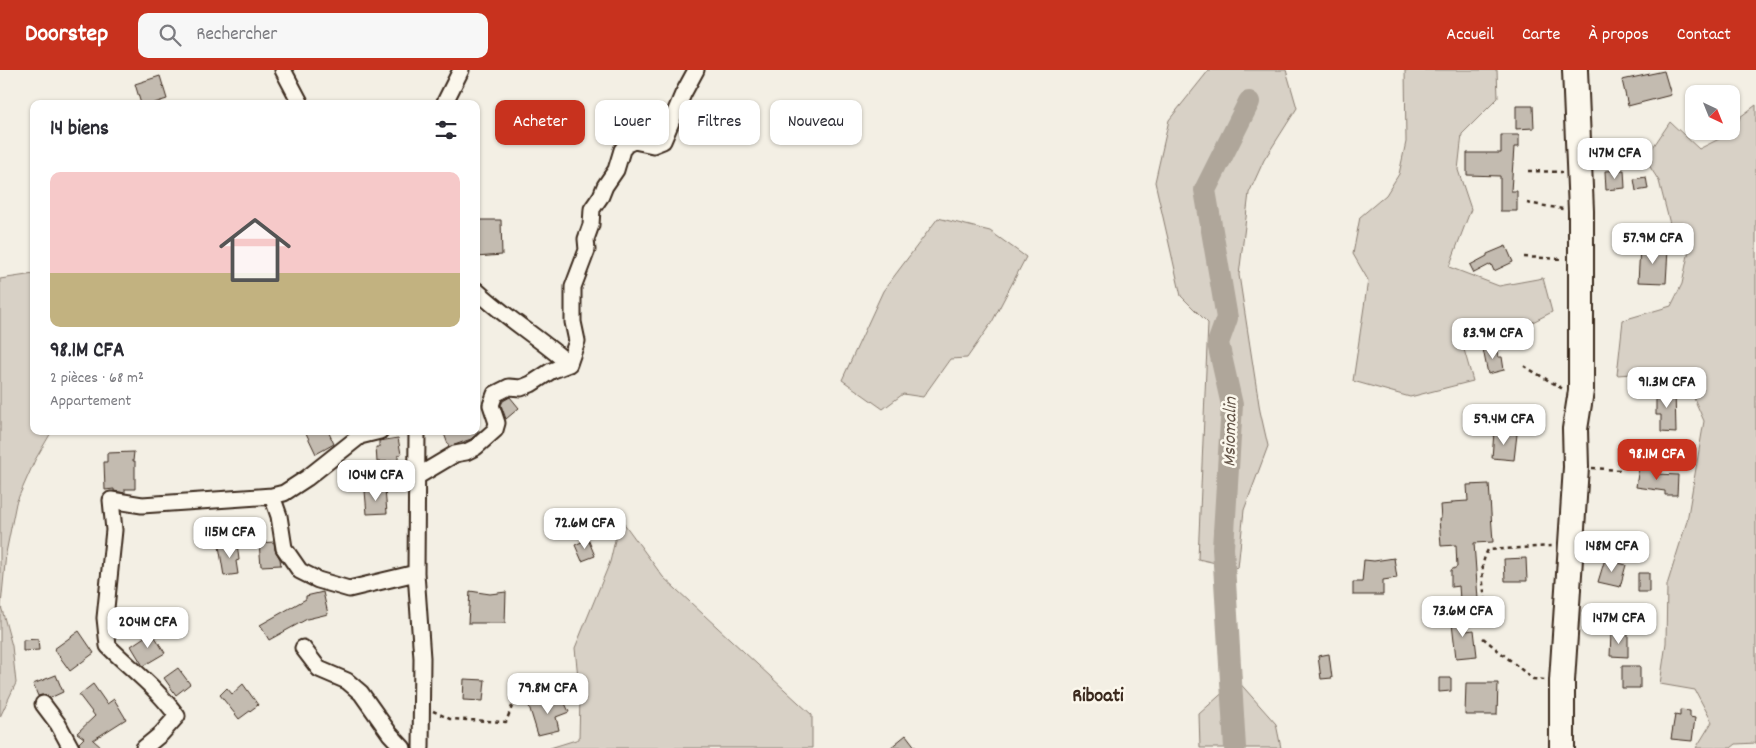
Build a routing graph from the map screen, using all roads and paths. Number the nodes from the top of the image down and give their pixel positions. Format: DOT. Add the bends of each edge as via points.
graph roads {
  1 [pos="283,70"];
  2 [pos="461,70"];
  3 [pos="1575,70"];
  4 [pos="691,71"];
  5 [pos="299,100"];
  6 [pos="446,100"];
  7 [pos="1528,171"];
  8 [pos="1579,172"];
  9 [pos="1528,204"];
  10 [pos="1581,211"];
  11 [pos="1524,257"];
  12 [pos="1582,260"];
  13 [pos="480,294"];
  14 [pos="569,364"];
  15 [pos="1524,366"];
  16 [pos="1580,391"];
  17 [pos="364,435"];
  18 [pos="417,435"];
  19 [pos="1576,467"];
  20 [pos="1620,470"];
  21 [pos="418,476"];
  22 [pos="272,496"];
  23 [pos="1571,553"];
  24 [pos="416,573"];
  25 [pos="1487,609"];
  26 [pos="1483,638"];
  27 [pos="303,648"];
  28 [pos="1562,682"];
  29 [pos="514,701"];
  30 [pos="43,704"];
  31 [pos="422,710"];
  32 [pos="71,748"];
  33 [pos="144,748"];
  34 [pos="403,748"];
  35 [pos="421,748"];
  36 [pos="1562,748"];
  1 -- 5 [label="street"];
  2 -- 6 [label="street"];
  3 -- 8 [label="main road"];
  4 -- 14 [label="street" via="663,140 653,144 634,141 627,144 616,170 592,209 586,239 588,250 573,287 573,322 577,341"];
  7 -- 8 [label="path"];
  8 -- 10 [label="main road"];
  9 -- 10 [label="path"];
  10 -- 12 [label="main road"];
  11 -- 12 [label="path"];
  12 -- 16 [label="main road"];
  13 -- 14 [label="street"];
  14 -- 21 [label="street" via="531,384 521,388 509,387 495,394 491,404 497,423 495,430 476,447 455,454"];
  15 -- 16 [label="path" via="1568,392"];
  16 -- 19 [label="main road" via="1575,429"];
  17 -- 22 [label="street" via="307,478 284,493"];
  18 -- 21 [label="street"];
  19 -- 20 [label="path"];
  19 -- 23 [label="main road"];
  21 -- 24 [label="street"];
  22 -- 24 [label="street" via="284,548 300,571 349,589"];
  22 -- 33 [label="street" via="142,505 111,500 114,530 105,618 108,646 164,698 177,716"];
  23 -- 25 [label="path" via="1551,544 1488,550 1483,557 1483,590"];
  23 -- 28 [label="main road"];
  24 -- 31 [label="street"];
  26 -- 28 [label="path" via="1533,679"];
  27 -- 34 [label="street" via="319,669 347,681 360,693"];
  28 -- 36 [label="main road"];
  29 -- 31 [label="path" via="506,722 450,719"];
  30 -- 32 [label="street"];
  31 -- 35 [label="street"];
}
